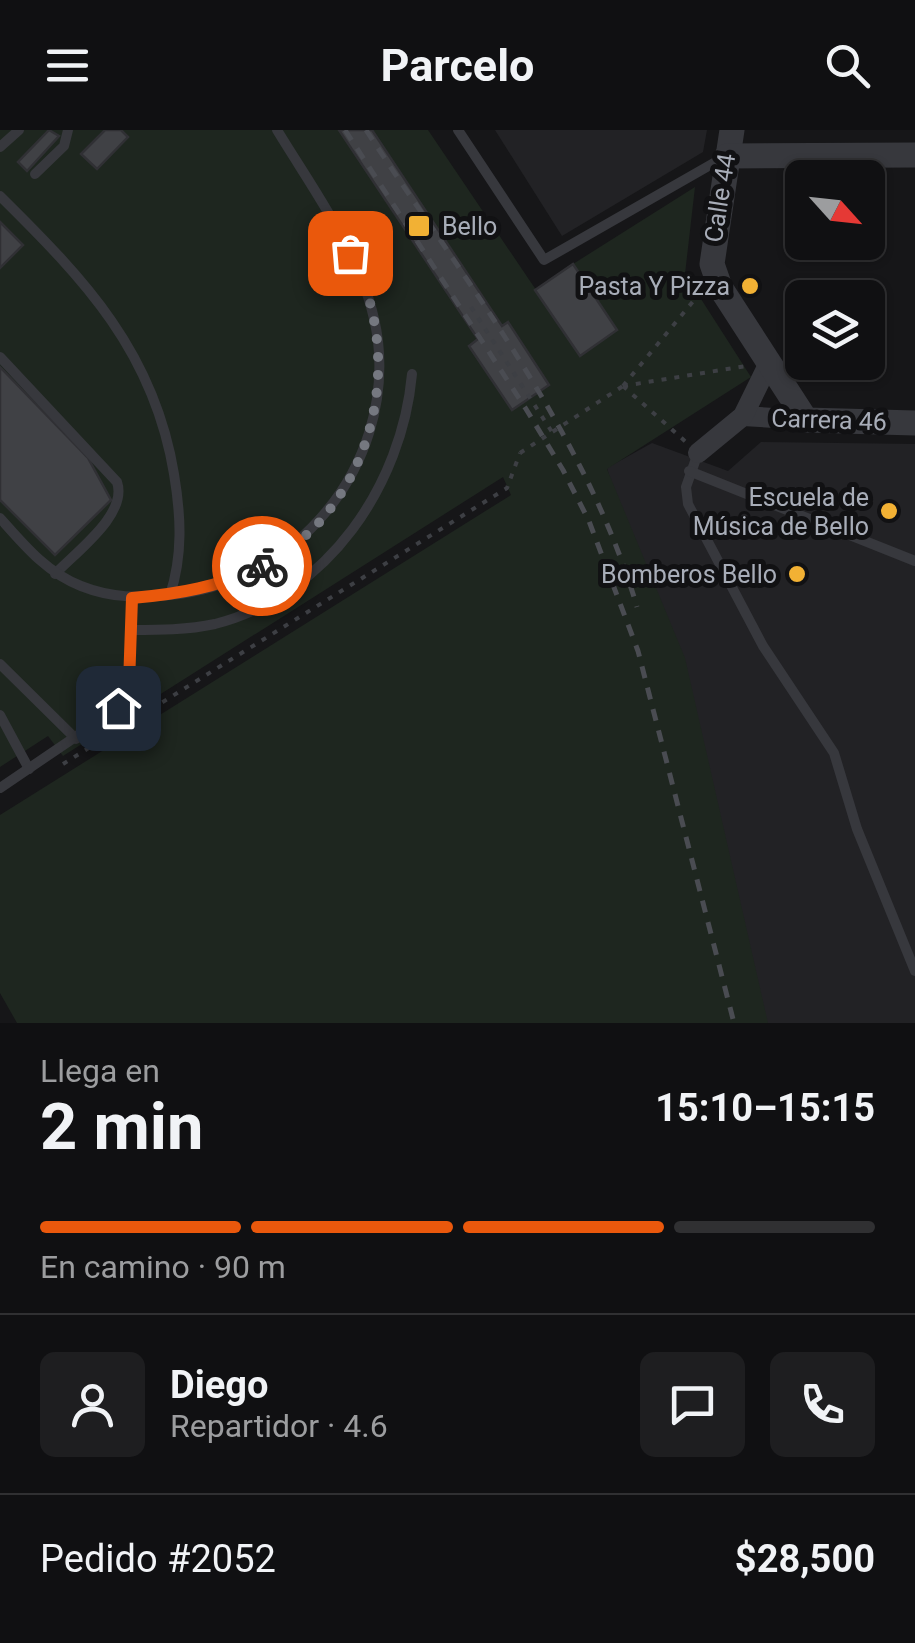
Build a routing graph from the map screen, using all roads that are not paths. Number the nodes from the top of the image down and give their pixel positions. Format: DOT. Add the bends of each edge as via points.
graph roads {
  1 [pos="19,130"];
  2 [pos="68,130"];
  3 [pos="276,130"];
  4 [pos="458,130"];
  5 [pos="732,130"];
  6 [pos="0,147"];
  7 [pos="915,155"];
  8 [pos="726,156"];
  9 [pos="35,174"];
  10 [pos="0,196"];
  11 [pos="0,357"];
  12 [pos="769,362"];
  13 [pos="412,374"];
  14 [pos="743,416"];
  15 [pos="806,420"];
  16 [pos="915,423"];
  17 [pos="694,462"];
  18 [pos="0,518"];
  19 [pos="915,562"];
  20 [pos="55,574"];
  21 [pos="170,595"];
  22 [pos="132,598"];
  23 [pos="131,630"];
  24 [pos="0,664"];
  25 [pos="0,716"];
  26 [pos="76,738"];
  27 [pos="29,769"];
  28 [pos="0,788"];
  29 [pos="915,972"];
  1 -- 6 [label="lane"];
  2 -- 9 [label="lane" via="64,146"];
  3 -- 21 [label="lane" via="362,273 378,342 372,422 342,492 291,548 225,583"];
  4 -- 8 [label="lane" via="544,260"];
  5 -- 8 [label="street, Calle 44"];
  7 -- 8 [label="street"];
  8 -- 12 [label="street, Calle 44" via="711,251 715,275"];
  10 -- 21 [label="lane" via="71,266 117,325 161,411 178,498 180,540"];
  11 -- 20 [label="lane" via="120,492 112,516"];
  12 -- 14 [label="street, Carrera 46"];
  12 -- 15 [label="street, Calle 44"];
  13 -- 23 [label="lane" via="402,438 387,474 342,544 318,566 281,594 217,623"];
  14 -- 15 [label="street, Carrera 46"];
  14 -- 17 [label="street, Carrera 46"];
  15 -- 16 [label="street, Carrera 46"];
  17 -- 19 [label="lane"];
  17 -- 29 [label="lane" via="686,487 692,514 763,646 834,753"];
  18 -- 20 [label="lane"];
  20 -- 22 [label="lane"];
  21 -- 22 [label="lane"];
  22 -- 23 [label="lane"];
  23 -- 26 [label="lane" via="129,684 118,708"];
  24 -- 26 [label="lane"];
  25 -- 27 [label="lane"];
  26 -- 27 [label="lane"];
  27 -- 28 [label="lane"];
}
